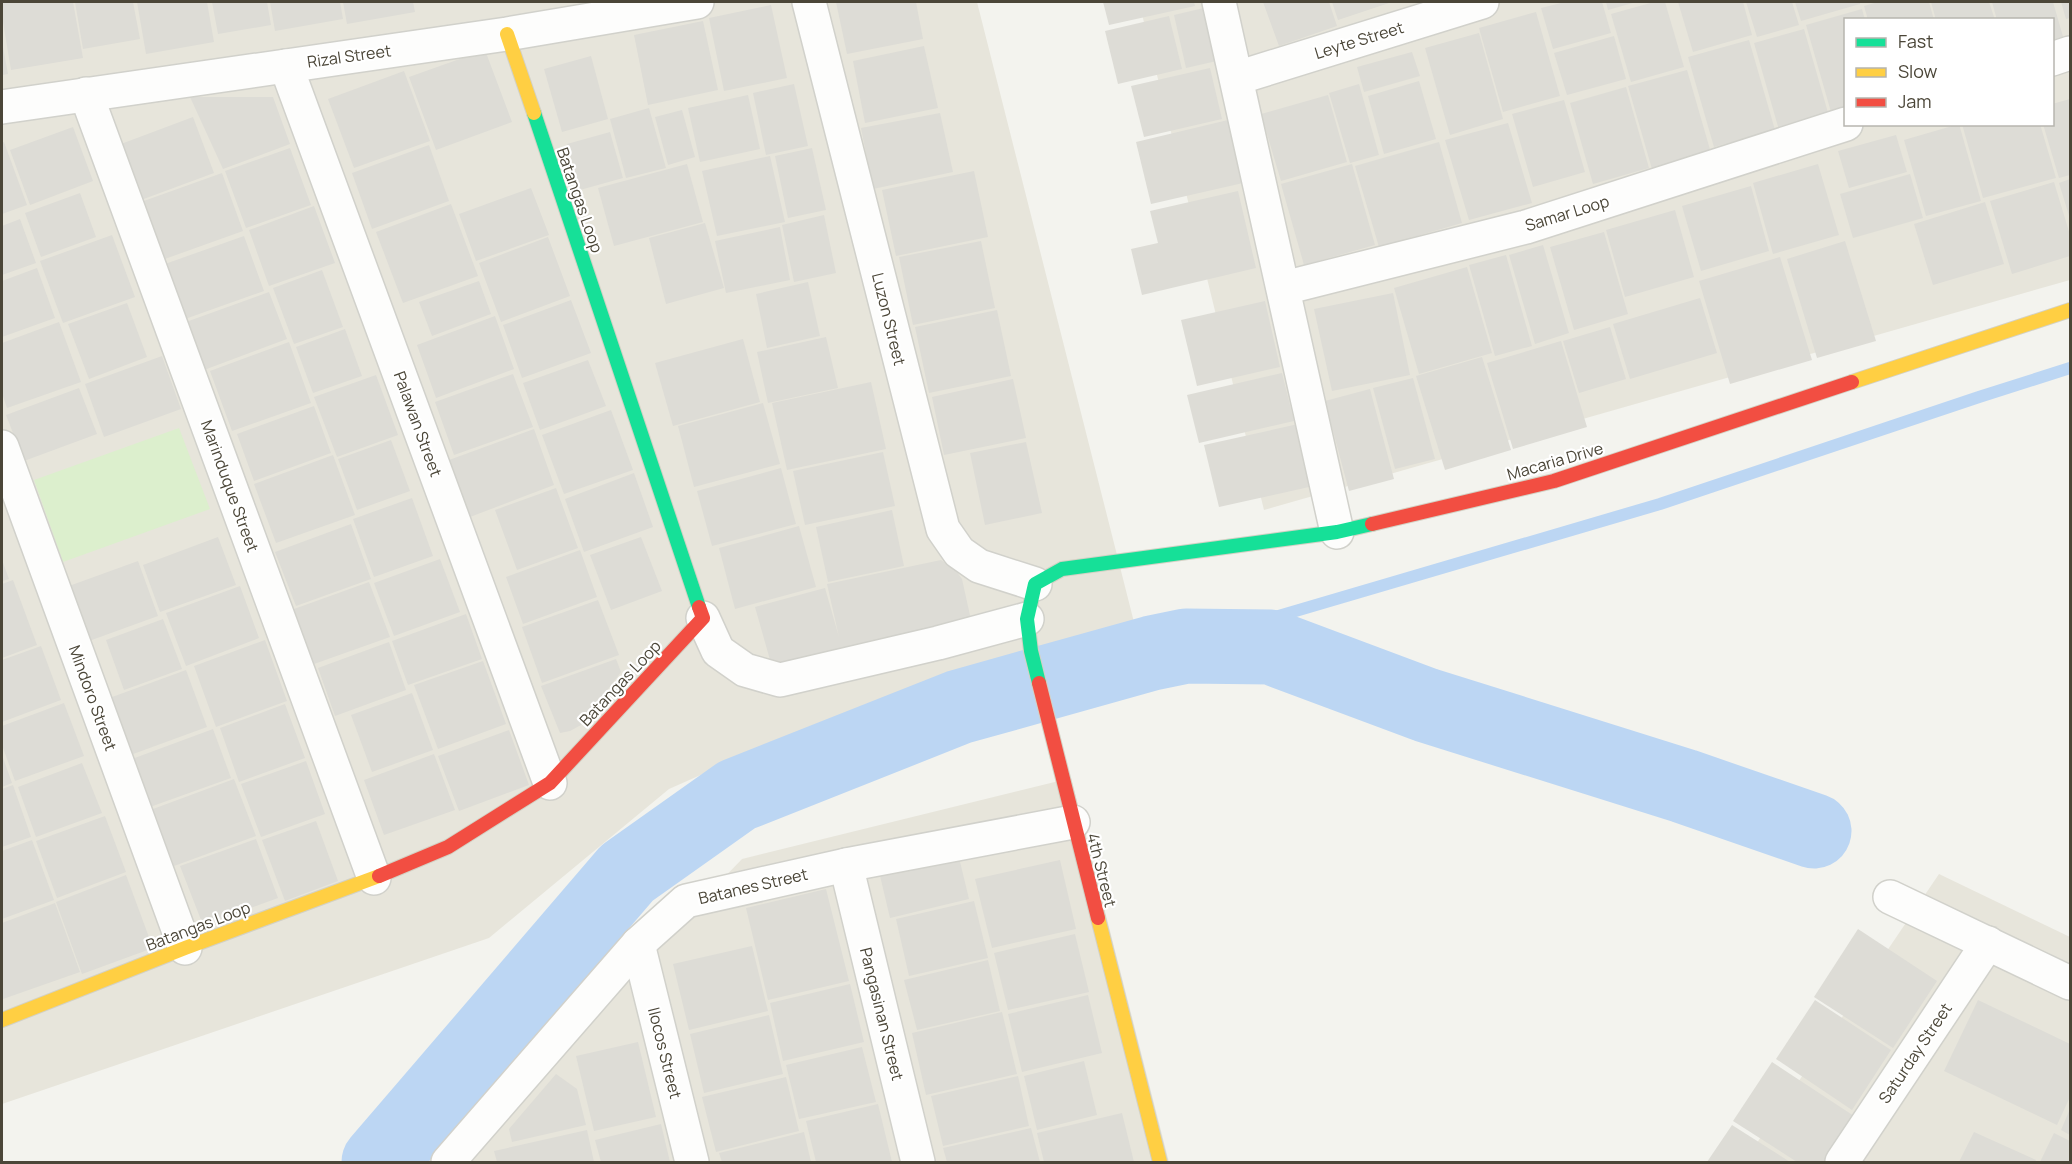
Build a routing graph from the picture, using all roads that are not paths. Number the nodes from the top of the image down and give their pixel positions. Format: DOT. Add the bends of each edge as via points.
graph roads {
  1 [pos="697,2"];
  2 [pos="809,2"];
  3 [pos="1219,2"];
  4 [pos="1482,2"];
  5 [pos="507,34"];
  6 [pos="2070,53"];
  7 [pos="2054,58"];
  8 [pos="286,66"];
  9 [pos="1237,78"];
  10 [pos="86,94"];
  11 [pos="2,107"];
  12 [pos="1844,125"];
  13 [pos="1284,288"];
  14 [pos="2070,310"];
  15 [pos="2,447"];
  16 [pos="1337,531"];
  17 [pos="1035,584"];
  18 [pos="703,618"];
  19 [pos="1026,619"];
  20 [pos="550,783"];
  21 [pos="1071,811"];
  22 [pos="846,865"];
  23 [pos="374,879"];
  24 [pos="1890,897"];
  25 [pos="1988,943"];
  26 [pos="638,944"];
  27 [pos="185,948"];
  28 [pos="2070,983"];
  29 [pos="2,1020"];
  30 [pos="455,1159"];
  31 [pos="692,1162"];
  32 [pos="918,1162"];
  33 [pos="1160,1162"];
  34 [pos="1842,1162"];
  1 -- 5 [label="street, Rizal Street"];
  2 -- 17 [label="street, Luzon Street" via="943,529 958,552 979,566"];
  3 -- 9 [label="street"];
  4 -- 9 [label="street, Leyte Street"];
  5 -- 8 [label="street, Rizal Street"];
  5 -- 18 [label="street, Batangas Loop"];
  6 -- 7 [label="street"];
  8 -- 10 [label="street, Rizal Street"];
  8 -- 20 [label="street, Palawan Street"];
  9 -- 13 [label="street"];
  10 -- 11 [label="street, Rizal Street"];
  10 -- 23 [label="street, Marinduque Street"];
  12 -- 13 [label="street, Samar Loop" via="1526,227"];
  13 -- 16 [label="street"];
  14 -- 16 [label="street, Macaria Drive" via="1554,481"];
  15 -- 27 [label="street, Mindoro Street"];
  16 -- 17 [label="street, Macaria Drive" via="1062,569"];
  17 -- 19 [label="street, 4th Street"];
  18 -- 19 [label="street" via="718,651 745,670 780,680"];
  18 -- 20 [label="street, Batangas Loop"];
  19 -- 21 [label="street, 4th Street"];
  20 -- 23 [label="street, Batangas Loop" via="448,847"];
  21 -- 22 [label="street, Batanes Street" via="1026,831"];
  21 -- 33 [label="street, 4th Street"];
  22 -- 26 [label="street, Batanes Street" via="686,901"];
  22 -- 32 [label="street, Pangasinan Street"];
  23 -- 27 [label="street, Batangas Loop"];
  24 -- 25 [label="street"];
  25 -- 28 [label="street"];
  25 -- 34 [label="street, Saturday Street"];
  26 -- 30 [label="street, Batanes Street"];
  26 -- 31 [label="street, Ilocos Street"];
  27 -- 29 [label="street, Batangas Loop"];
}
